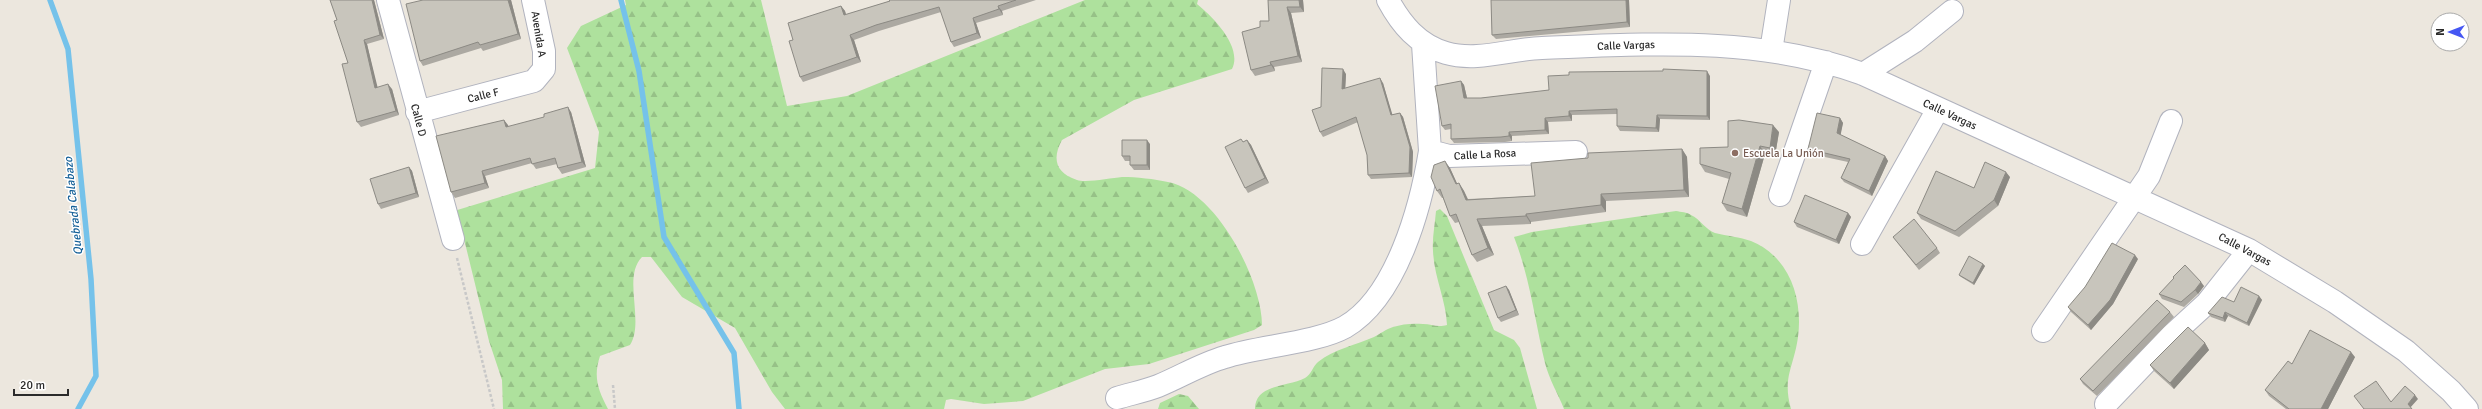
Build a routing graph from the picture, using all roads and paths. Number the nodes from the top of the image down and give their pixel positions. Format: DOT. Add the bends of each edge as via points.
graph roads {
  1 [pos="388,0"];
  2 [pos="533,0"];
  3 [pos="1388,0"];
  4 [pos="1779,0"];
  5 [pos="1952,11"];
  6 [pos="1423,44"];
  7 [pos="1771,51"];
  8 [pos="1826,62"];
  9 [pos="544,69"];
  10 [pos="1863,74"];
  11 [pos="1938,109"];
  12 [pos="417,112"];
  13 [pos="2171,121"];
  14 [pos="1430,151"];
  15 [pos="1576,152"];
  16 [pos="1780,195"];
  17 [pos="2136,198"];
  18 [pos="452,239"];
  19 [pos="1862,244"];
  20 [pos="2250,250"];
  21 [pos="2043,331"];
  22 [pos="613,385"];
  23 [pos="1117,398"];
  24 [pos="2106,404"];
  25 [pos="494,409"];
  26 [pos="615,409"];
  27 [pos="2467,409"];
  1 -- 12 [label="street, Calle D"];
  2 -- 9 [label="street, Avenida A" via="544,51"];
  3 -- 6 [label="street, Calle Vargas" via="1396,16"];
  4 -- 7 [label="street"];
  5 -- 10 [label="street" via="1914,41"];
  6 -- 7 [label="street, Calle Vargas" via="1447,54 1473,57 1534,48 1650,44"];
  6 -- 14 [label="street"];
  7 -- 8 [label="street, Calle Vargas"];
  8 -- 10 [label="street, Calle Vargas"];
  8 -- 16 [label="street"];
  9 -- 12 [label="street, Calle F" via="534,82"];
  10 -- 11 [label="street, Calle Vargas"];
  11 -- 17 [label="street, Calle Vargas"];
  11 -- 19 [label="street"];
  12 -- 18 [label="street, Calle D"];
  13 -- 17 [label="street" via="2149,176"];
  14 -- 15 [label="street, Calle La Rosa" via="1449,156"];
  14 -- 23 [label="street" via="1418,206 1398,259 1382,290 1364,313 1345,327 1322,336 1224,357 1158,386"];
  17 -- 20 [label="street, Calle Vargas"];
  17 -- 21 [label="street"];
  18 -- 25 [label="path"];
  20 -- 24 [label="street" via="2207,303 2172,335"];
  20 -- 27 [label="street, Calle Vargas" via="2335,302 2406,351 2451,391"];
  22 -- 26 [label="path"];
}
